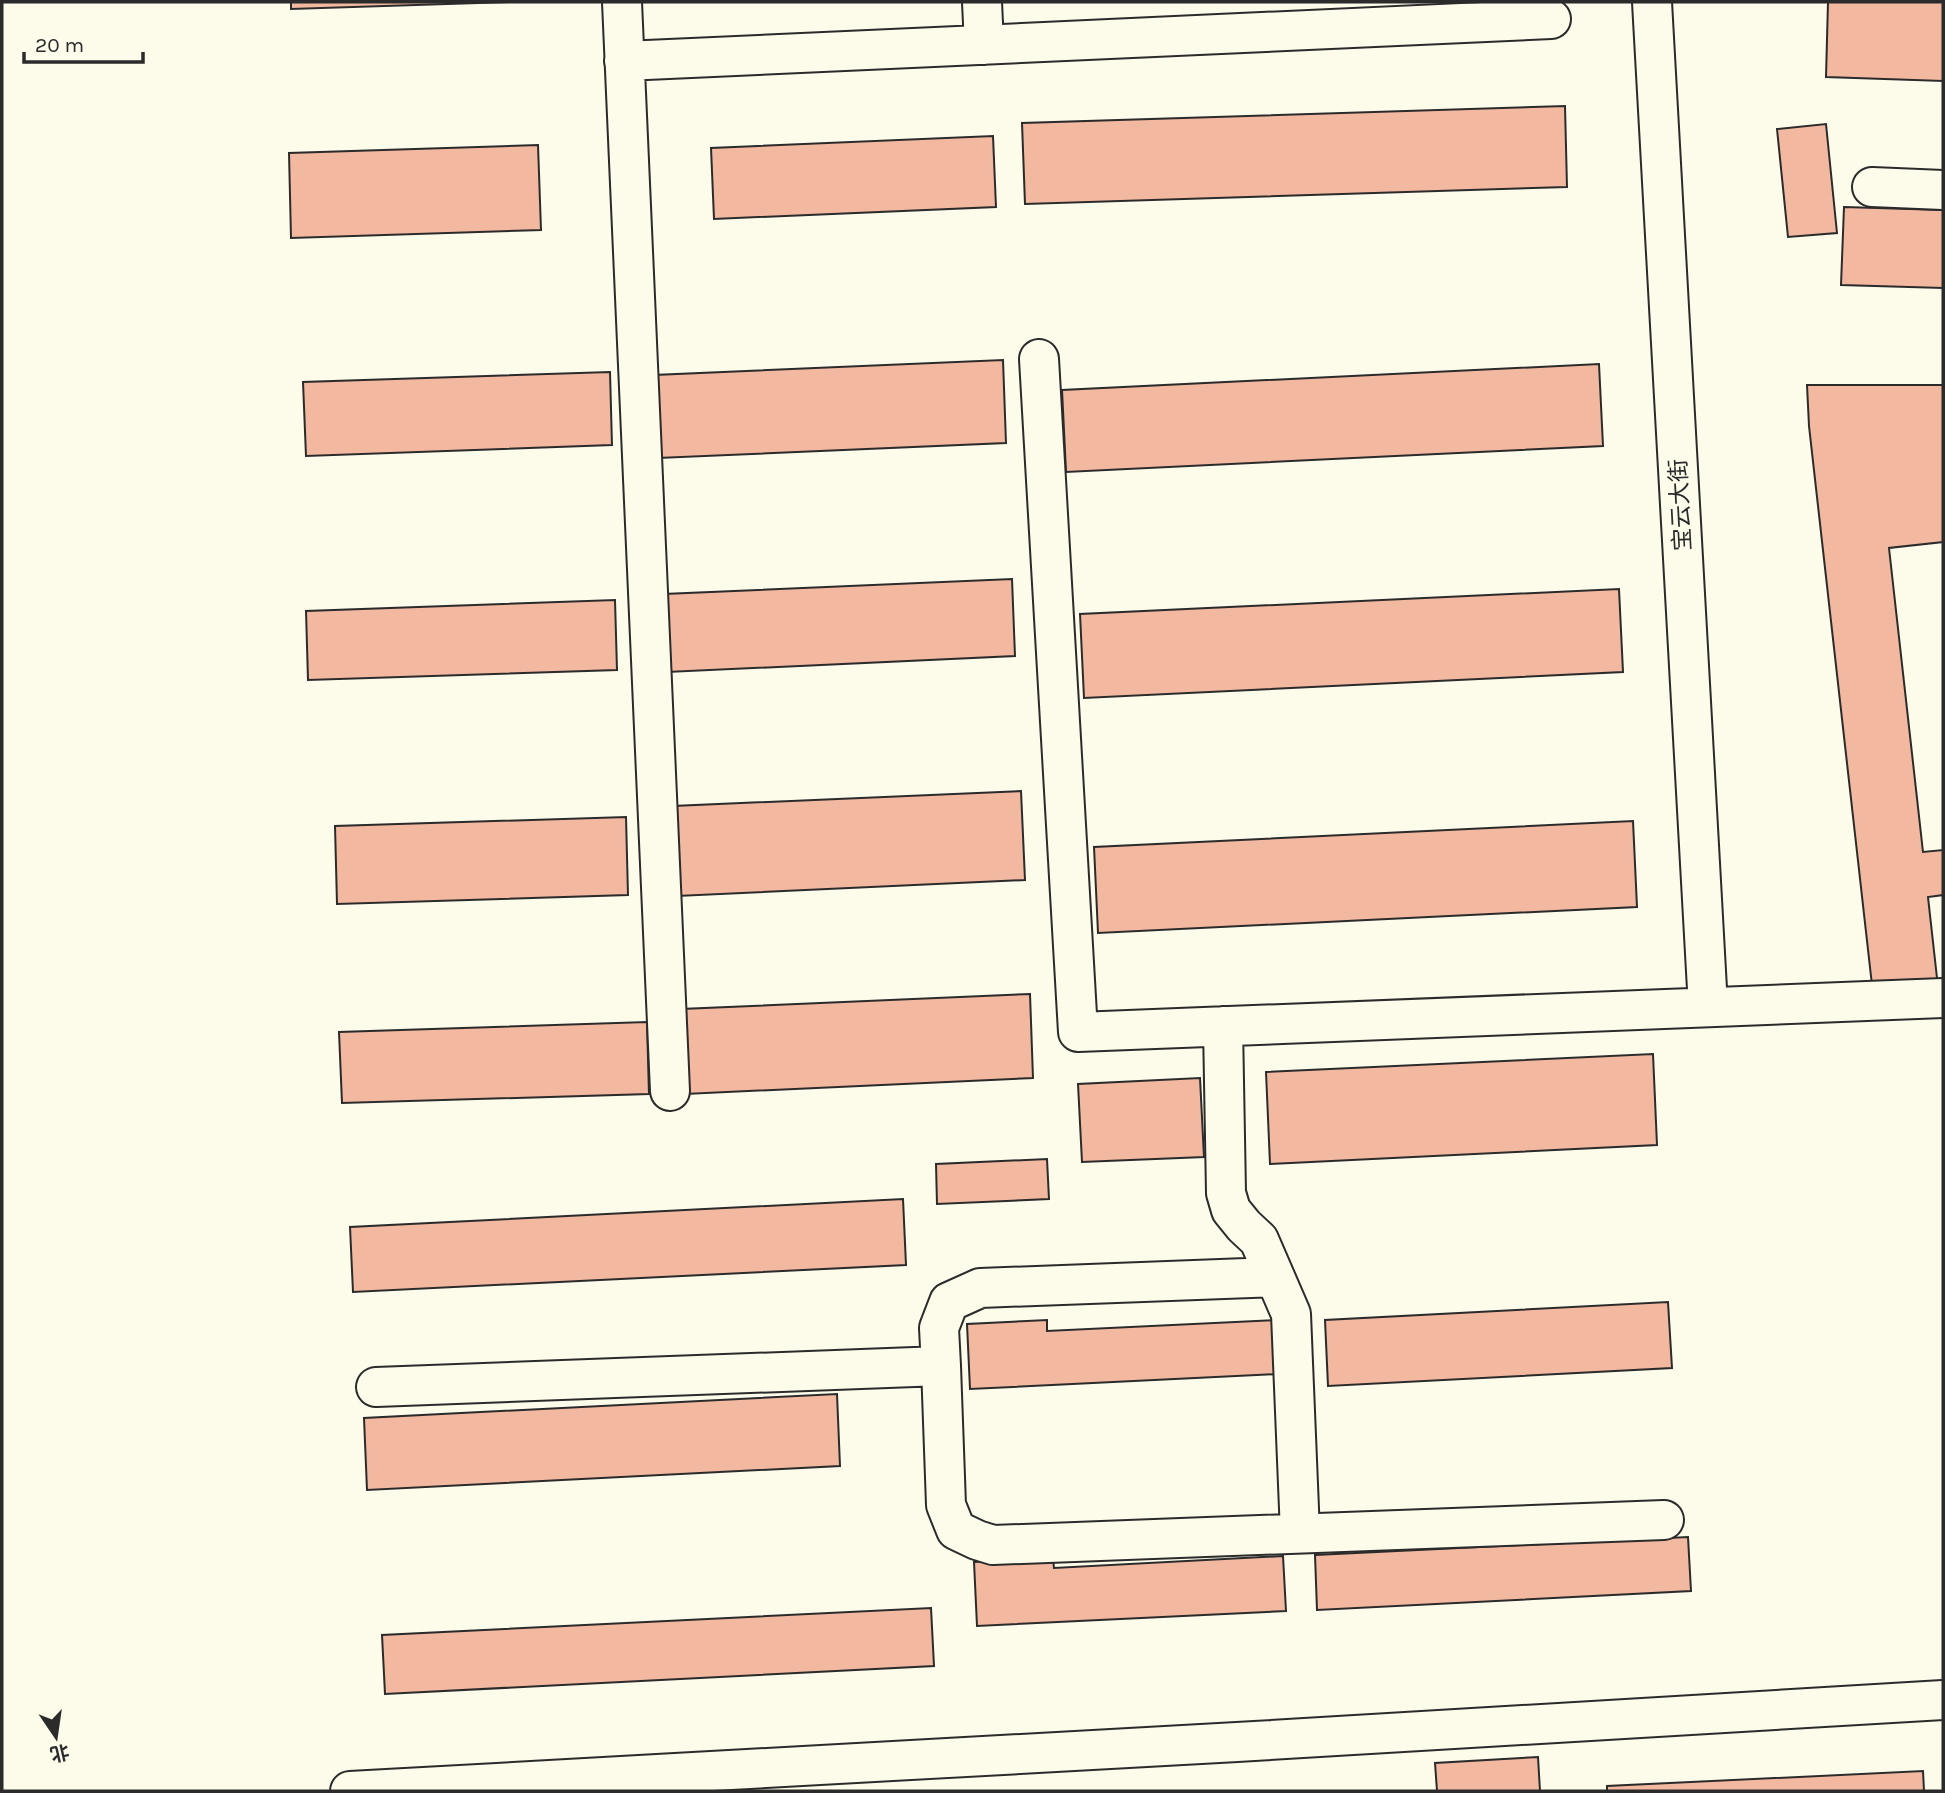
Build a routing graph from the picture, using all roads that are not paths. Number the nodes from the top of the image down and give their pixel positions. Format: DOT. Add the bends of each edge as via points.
graph roads {
  1 [pos="622,2"];
  2 [pos="982,2"];
  3 [pos="1652,2"];
  4 [pos="1551,19"];
  5 [pos="984,45"];
  6 [pos="624,61"];
  7 [pos="1872,187"];
  8 [pos="1943,190"];
  9 [pos="1039,359"];
  10 [pos="1943,998"];
  11 [pos="1708,1007"];
  12 [pos="1223,1026"];
  13 [pos="670,1091"];
  14 [pos="1275,1277"];
  15 [pos="940,1366"];
  16 [pos="376,1387"];
  17 [pos="1664,1520"];
  18 [pos="1300,1533"];
  19 [pos="1943,1700"];
  20 [pos="350,1791"];
  1 -- 6 [label="street"];
  2 -- 5 [label="street"];
  3 -- 11 [label="street, 宝云大街"];
  4 -- 5 [label="street"];
  5 -- 6 [label="street"];
  6 -- 13 [label="street"];
  7 -- 8 [label="street"];
  9 -- 12 [label="street" via="1078,1032"];
  10 -- 11 [label="street"];
  11 -- 12 [label="street"];
  12 -- 14 [label="street" via="1226,1193 1231,1210 1259,1240"];
  14 -- 15 [label="street" via="980,1288 948,1302 939,1328"];
  14 -- 18 [label="street" via="1291,1314"];
  15 -- 16 [label="street"];
  15 -- 18 [label="street" via="946,1505 956,1530 977,1540 993,1545"];
  17 -- 18 [label="street"];
  19 -- 20 [label="street"];
}
